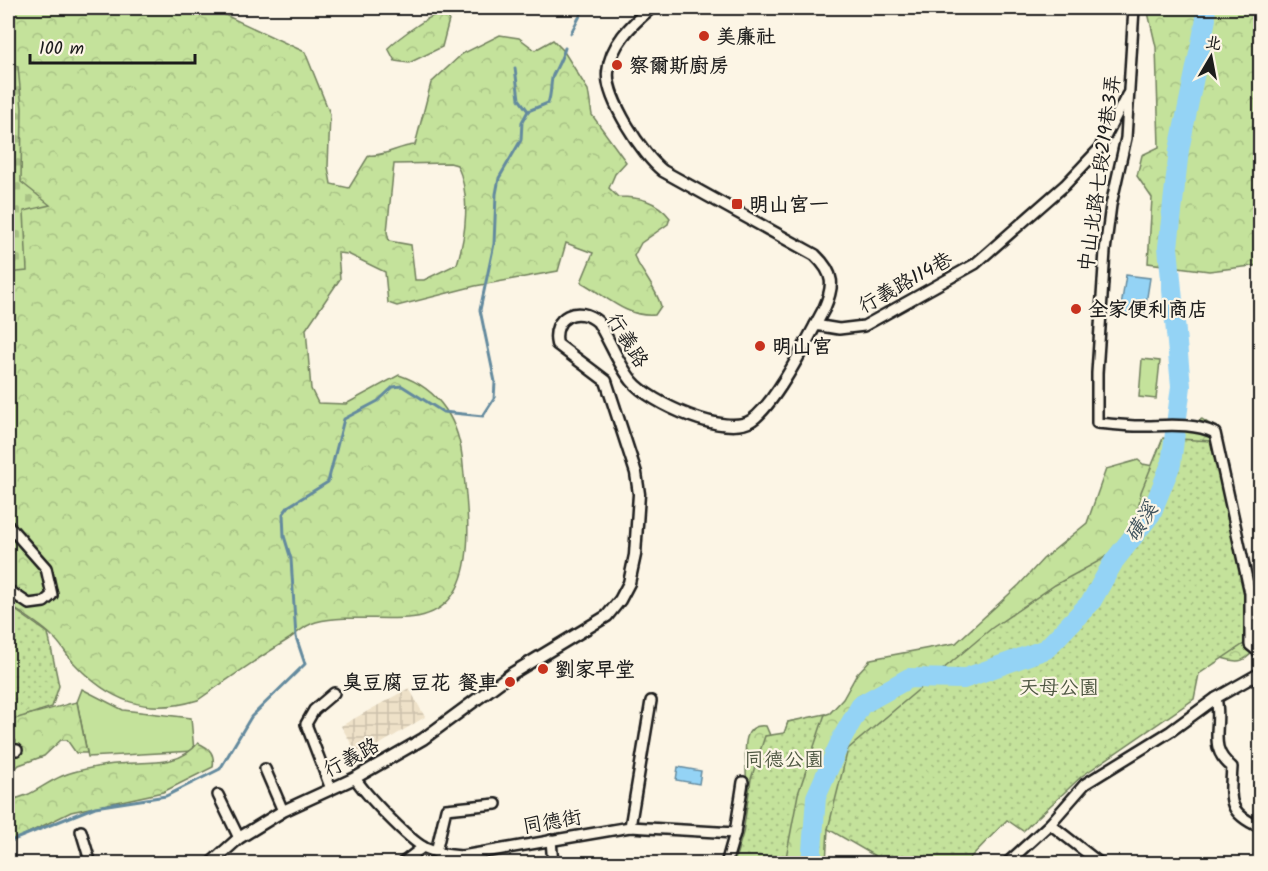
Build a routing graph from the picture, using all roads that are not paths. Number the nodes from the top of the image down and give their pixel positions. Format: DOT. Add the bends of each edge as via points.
graph roads {
  1 [pos="651,8"];
  2 [pos="1134,8"];
  3 [pos="1129,91"];
  4 [pos="815,325"];
  5 [pos="8,525"];
  6 [pos="8,590"];
  7 [pos="1260,653"];
  8 [pos="1260,673"];
  9 [pos="334,693"];
  10 [pos="1216,698"];
  11 [pos="651,701"];
  12 [pos="265,769"];
  13 [pos="355,778"];
  14 [pos="743,782"];
  15 [pos="331,789"];
  16 [pos="218,795"];
  17 [pos="496,804"];
  18 [pos="283,811"];
  19 [pos="1050,824"];
  20 [pos="630,826"];
  21 [pos="1260,827"];
  22 [pos="81,831"];
  23 [pos="735,833"];
  24 [pos="239,838"];
  25 [pos="551,840"];
  26 [pos="423,847"];
  27 [pos="436,852"];
  28 [pos="91,864"];
  29 [pos="210,864"];
  30 [pos="401,864"];
  31 [pos="553,864"];
  32 [pos="726,864"];
  33 [pos="1006,864"];
  34 [pos="1101,864"];
  1 -- 4 [label="street, 行義路" via="622,37 607,73 626,125 663,171 815,255 826,266 831,292"];
  2 -- 3 [label="street, 中山北路七段219巷3弄"];
  3 -- 4 [label="street, 行義路114巷" via="1099,150 975,264 864,326 838,329"];
  3 -- 7 [label="street, 中山北路七段219巷3弄" via="1126,138 1105,251 1097,423 1161,424 1201,428 1215,434 1250,593 1250,645"];
  4 -- 13 [label="street, 行義路" via="764,409 743,426 731,427 691,416 633,383 591,315 566,316 558,323 557,344 606,381 629,446 639,494 638,532 629,583 607,616 511,674 423,739"];
  5 -- 6 [label="street" via="46,568 52,595 44,602 29,604"];
  8 -- 10 [label="street"];
  9 -- 15 [label="street" via="314,710 306,724"];
  10 -- 19 [label="street" via="1085,784"];
  10 -- 21 [label="street" via="1220,715 1215,742 1221,759 1232,767 1230,802 1242,819"];
  11 -- 20 [label="street"];
  12 -- 18 [label="street"];
  13 -- 15 [label="street, 行義路"];
  13 -- 26 [label="street, 同德街" via="363,791"];
  14 -- 23 [label="street"];
  15 -- 18 [label="street, 行義路"];
  16 -- 24 [label="street"];
  17 -- 27 [label="street" via="446,808"];
  18 -- 24 [label="street, 行義路"];
  19 -- 33 [label="street"];
  19 -- 34 [label="street"];
  20 -- 23 [label="street, 同德街"];
  20 -- 25 [label="street, 同德街"];
  22 -- 28 [label="street"];
  23 -- 32 [label="street"];
  24 -- 29 [label="street, 行義路"];
  25 -- 27 [label="street, 同德街" via="462,856"];
  25 -- 31 [label="street"];
  26 -- 27 [label="street, 同德街"];
  26 -- 30 [label="street"];
}
